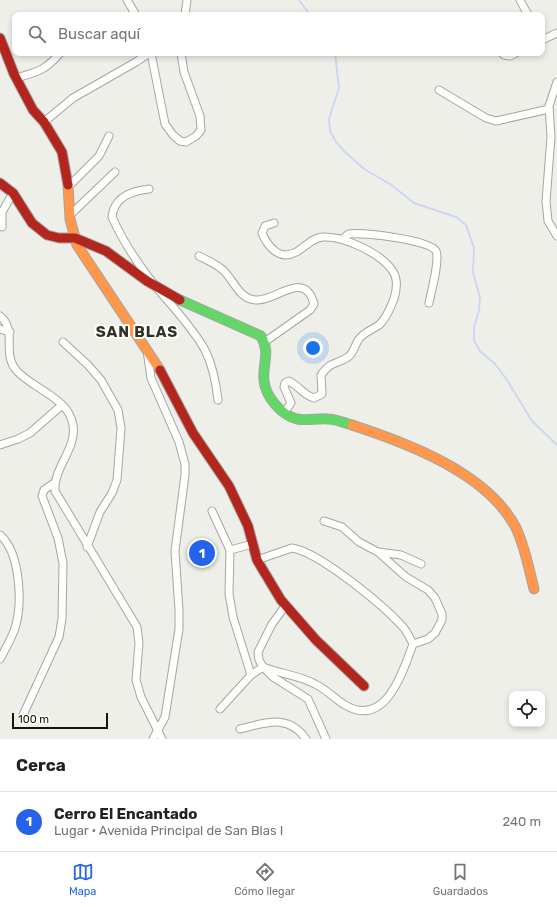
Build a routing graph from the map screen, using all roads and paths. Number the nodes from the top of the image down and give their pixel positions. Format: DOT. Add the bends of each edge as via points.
graph roads {
  1 [pos="127,0"];
  2 [pos="187,0"];
  3 [pos="520,0"];
  4 [pos="134,12"];
  5 [pos="185,12"];
  6 [pos="526,12"];
  7 [pos="557,33"];
  8 [pos="0,38"];
  9 [pos="545,39"];
  10 [pos="57,56"];
  11 [pos="145,56"];
  12 [pos="151,56"];
  13 [pos="182,56"];
  14 [pos="16,78"];
  15 [pos="557,82"];
  16 [pos="438,90"];
  17 [pos="549,109"];
  18 [pos="44,122"];
  19 [pos="109,136"];
  20 [pos="548,160"];
  21 [pos="557,161"];
  22 [pos="115,172"];
  23 [pos="0,182"];
  24 [pos="69,186"];
  25 [pos="149,189"];
  26 [pos="13,193"];
  27 [pos="70,215"];
  28 [pos="274,223"];
  29 [pos="2,227"];
  30 [pos="557,236"];
  31 [pos="75,238"];
  32 [pos="342,239"];
  33 [pos="199,256"];
  34 [pos="158,288"];
  35 [pos="430,303"];
  36 [pos="0,316"];
  37 [pos="0,329"];
  38 [pos="10,332"];
  39 [pos="266,341"];
  40 [pos="63,342"];
  41 [pos="147,349"];
  42 [pos="218,400"];
  43 [pos="62,405"];
  44 [pos="284,412"];
  45 [pos="0,444"];
  46 [pos="54,482"];
  47 [pos="212,512"];
  48 [pos="324,521"];
  49 [pos="0,535"];
  50 [pos="253,544"];
  51 [pos="88,547"];
  52 [pos="230,550"];
  53 [pos="378,552"];
  54 [pos="257,560"];
  55 [pos="421,564"];
  56 [pos="534,589"];
  57 [pos="286,606"];
  58 [pos="413,644"];
  59 [pos="0,659"];
  60 [pos="263,667"];
  61 [pos="251,674"];
  62 [pos="364,686"];
  63 [pos="220,709"];
  64 [pos="23,715"];
  65 [pos="158,729"];
  66 [pos="240,729"];
  67 [pos="153,739"];
  68 [pos="162,739"];
  69 [pos="306,739"];
  70 [pos="326,739"];
  1 -- 4 [label="street"];
  2 -- 5 [label="street"];
  3 -- 6 [label="street"];
  7 -- 9 [label="street"];
  8 -- 14 [label="street"];
  10 -- 14 [label="street" via="49,66"];
  11 -- 18 [label="street" via="74,98"];
  12 -- 13 [label="street" via="165,124 180,141 186,142 201,130 200,116 184,72"];
  14 -- 18 [label="street" via="33,110"];
  15 -- 17 [label="street"];
  16 -- 17 [label="street" via="496,121"];
  17 -- 20 [label="street" via="552,130"];
  18 -- 24 [label="street" via="62,152"];
  19 -- 24 [label="street" via="99,156"];
  20 -- 21 [label="street"];
  20 -- 30 [label="street" via="548,220"];
  22 -- 27 [label="street"];
  23 -- 26 [label="street"];
  24 -- 27 [label="street"];
  25 -- 34 [label="street" via="132,191 121,197 112,209 112,217 136,258"];
  26 -- 29 [label="street" via="2,212"];
  26 -- 31 [label="street" via="39,230 59,238"];
  27 -- 31 [label="street"];
  28 -- 32 [label="street" via="265,226 262,234 272,249 284,255 300,251 315,238"];
  31 -- 34 [label="street" via="106,251"];
  31 -- 41 [label="street" via="77,245"];
  32 -- 35 [label="street" via="348,234 358,234 415,241 432,247 436,251 437,259"];
  32 -- 44 [label="street" via="362,247 393,270 397,285 395,297 384,320 363,334 350,355 325,369 321,379 322,394 314,398 302,392 295,384 289,381 286,383 284,387 291,403"];
  33 -- 39 [label="street" via="219,266 240,293 256,300 293,287 307,291 314,304 310,310"];
  34 -- 39 [label="street" via="250,330"];
  34 -- 42 [label="street" via="178,311 205,350 214,372"];
  36 -- 38 [label="street" via="5,320"];
  37 -- 38 [label="street"];
  38 -- 43 [label="street" via="9,356 16,370"];
  39 -- 44 [label="street" via="268,349 264,383 272,401"];
  40 -- 51 [label="street" via="101,380 118,410 121,428 117,480 100,512"];
  41 -- 50 [label="street" via="193,433 229,486 248,526"];
  41 -- 65 [label="street" via="151,378 179,442 185,464 175,551 179,629 165,717"];
  43 -- 45 [label="street" via="30,433"];
  43 -- 46 [label="street" via="70,415 74,437"];
  44 -- 56 [label="street" via="300,420 334,419 357,427 431,456 480,486 500,503 514,524 521,538"];
  46 -- 51 [label="street" via="58,497"];
  46 -- 64 [label="street" via="44,490 42,496 58,538 63,563 62,619 59,637"];
  47 -- 52 [label="street"];
  48 -- 53 [label="street" via="342,527 359,542"];
  49 -- 59 [label="street" via="9,544 16,562 18,612 14,631"];
  50 -- 52 [label="street"];
  50 -- 54 [label="street"];
  51 -- 65 [label="street" via="137,627 139,642 136,680 141,697"];
  52 -- 61 [label="street" via="229,594 233,617"];
  53 -- 55 [label="street" via="401,555"];
  53 -- 58 [label="street" via="406,577 428,590 435,598 442,614 442,620 435,633 420,643"];
  54 -- 57 [label="street"];
  54 -- 58 [label="street" via="292,548 320,560 395,618 408,633"];
  57 -- 60 [label="street" via="275,619 258,652"];
  57 -- 62 [label="street" via="316,640"];
  58 -- 60 [label="street" via="392,693 378,706 370,709 354,709 308,680"];
  60 -- 61 [label="street"];
  60 -- 70 [label="street" via="308,699"];
  61 -- 63 [label="street"];
  65 -- 67 [label="street"];
  65 -- 68 [label="street"];
  66 -- 69 [label="street" via="278,720 291,725"];
}
